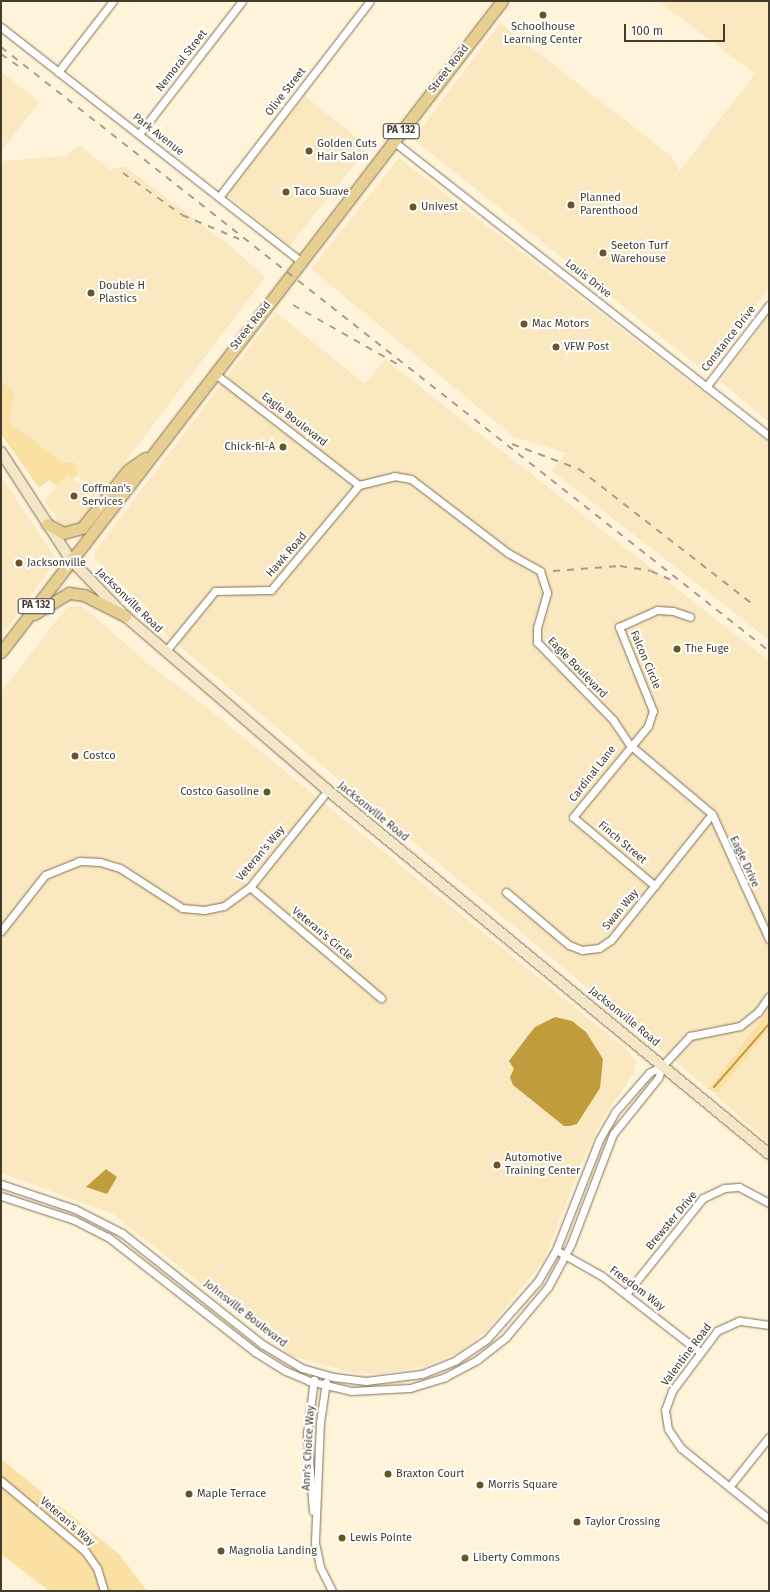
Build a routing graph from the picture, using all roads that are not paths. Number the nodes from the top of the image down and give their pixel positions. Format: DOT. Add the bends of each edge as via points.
graph roads {
  1 [pos="113,1"];
  2 [pos="242,1"];
  3 [pos="370,1"];
  4 [pos="502,1"];
  5 [pos="1,27"];
  6 [pos="58,72"];
  7 [pos="139,134"];
  8 [pos="393,141"];
  9 [pos="219,197"];
  10 [pos="301,261"];
  11 [pos="769,305"];
  12 [pos="214,373"];
  13 [pos="706,387"];
  14 [pos="769,436"];
  15 [pos="1,452"];
  16 [pos="152,453"];
  17 [pos="359,485"];
  18 [pos="47,524"];
  19 [pos="71,560"];
  20 [pos="125,616"];
  21 [pos="690,617"];
  22 [pos="26,618"];
  23 [pos="1,652"];
  24 [pos="165,652"];
  25 [pos="630,745"];
  26 [pos="328,790"];
  27 [pos="712,814"];
  28 [pos="574,817"];
  29 [pos="655,886"];
  30 [pos="250,887"];
  31 [pos="506,892"];
  32 [pos="1,931"];
  33 [pos="769,939"];
  34 [pos="769,996"];
  35 [pos="381,998"];
  36 [pos="663,1065"];
  37 [pos="769,1154"];
  38 [pos="1,1184"];
  39 [pos="1,1196"];
  40 [pos="769,1203"];
  41 [pos="556,1250"];
  42 [pos="566,1255"];
  43 [pos="626,1294"];
  44 [pos="769,1325"];
  45 [pos="700,1352"];
  46 [pos="316,1372"];
  47 [pos="328,1376"];
  48 [pos="313,1382"];
  49 [pos="325,1386"];
  50 [pos="769,1437"];
  51 [pos="1,1481"];
  52 [pos="729,1487"];
  53 [pos="769,1519"];
  54 [pos="314,1521"];
  55 [pos="330,1590"];
  56 [pos="104,1591"];
  1 -- 6 [label="street"];
  2 -- 7 [label="street, Nemoral Street"];
  3 -- 9 [label="street, Olive Street"];
  4 -- 8 [label="main road, Street Road / PA 132"];
  5 -- 6 [label="street, Park Avenue"];
  6 -- 7 [label="street, Park Avenue"];
  7 -- 9 [label="street, Park Avenue"];
  8 -- 10 [label="main road, Street Road / PA 132"];
  8 -- 13 [label="street, Louis Drive"];
  9 -- 10 [label="street, Park Avenue"];
  10 -- 12 [label="main road, Street Road / PA 132"];
  11 -- 13 [label="street, Constance Drive"];
  12 -- 16 [label="main road, Street Road / PA 132"];
  12 -- 17 [label="street, Eagle Boulevard"];
  13 -- 14 [label="street, Louis Drive"];
  15 -- 18 [label="main road, Jacksonville Road"];
  16 -- 18 [label="main road" via="128,470 82,528 63,533"];
  16 -- 19 [label="main road, Street Road / PA 132"];
  17 -- 24 [label="street, Hawk Road" via="271,590 215,591"];
  17 -- 25 [label="street, Eagle Boulevard" via="394,476 411,479 508,553 540,571 546,593 537,626 537,642 613,720"];
  18 -- 19 [label="main road, Jacksonville Road"];
  19 -- 20 [label="main road, Jacksonville Road"];
  19 -- 22 [label="main road, Street Road / PA 132"];
  20 -- 22 [label="main road" via="84,595 69,593"];
  20 -- 24 [label="main road, Jacksonville Road"];
  21 -- 25 [label="street, Falcon Circle" via="673,611 657,610 619,627 646,687 653,711 650,722"];
  22 -- 23 [label="main road, Street Road / PA 132"];
  24 -- 26 [label="main road, Jacksonville Road"];
  25 -- 27 [label="street, Eagle Boulevard"];
  25 -- 28 [label="street, Cardinal Lane"];
  26 -- 30 [label="street, Veteran's Way"];
  26 -- 36 [label="main road, Jacksonville Road"];
  27 -- 29 [label="street, Swan Way"];
  27 -- 33 [label="street, Eagle Drive"];
  28 -- 29 [label="street, Finch Street"];
  29 -- 31 [label="street, Swan Way" via="610,940 599,948 582,950 569,945"];
  30 -- 32 [label="street, Veteran's Way" via="224,906 191,910 168,902 120,868 100,862 79,861 45,875"];
  30 -- 35 [label="street, Veteran's Circle"];
  34 -- 36 [label="street" via="758,1012 740,1026 690,1036"];
  36 -- 37 [label="main road, Jacksonville Road"];
  36 -- 41 [label="street, Johnsville Boulevard" via="649,1073 605,1129"];
  36 -- 42 [label="street, Johnsville Boulevard" via="658,1078 613,1134"];
  38 -- 46 [label="street, Johnsville Boulevard" via="75,1209 122,1233 262,1344"];
  39 -- 48 [label="street, Johnsville Boulevard" via="74,1220 108,1237 265,1360"];
  40 -- 43 [label="street, Brewster Drive" via="738,1187 724,1188 703,1198"];
  41 -- 42 [label="street, Freedom Way"];
  41 -- 47 [label="street, Johnsville Boulevard" via="538,1281 508,1318 487,1339 456,1360 422,1374 391,1380"];
  42 -- 43 [label="street, Freedom Way"];
  42 -- 49 [label="street, Johnsville Boulevard" via="548,1287 514,1328 467,1367 434,1382 399,1390 364,1392"];
  43 -- 45 [label="street, Freedom Way"];
  44 -- 45 [label="street, Valentine Road" via="751,1320 727,1324"];
  45 -- 52 [label="street, Valentine Road" via="668,1398 665,1410 668,1429 681,1448"];
  46 -- 47 [label="street, Johnsville Boulevard"];
  46 -- 48 [label="street, Ann's Choice Way"];
  47 -- 49 [label="street, Ann's Choice Way"];
  48 -- 49 [label="street, Johnsville Boulevard"];
  48 -- 54 [label="street, Ann's Choice Way" via="308,1418 307,1462"];
  49 -- 54 [label="street, Ann's Choice Way"];
  50 -- 52 [label="street"];
  51 -- 56 [label="street, Veteran's Way" via="85,1551 97,1568"];
  52 -- 53 [label="street, Valentine Road"];
  54 -- 55 [label="street, Ann's Choice Way" via="317,1558"];
}
